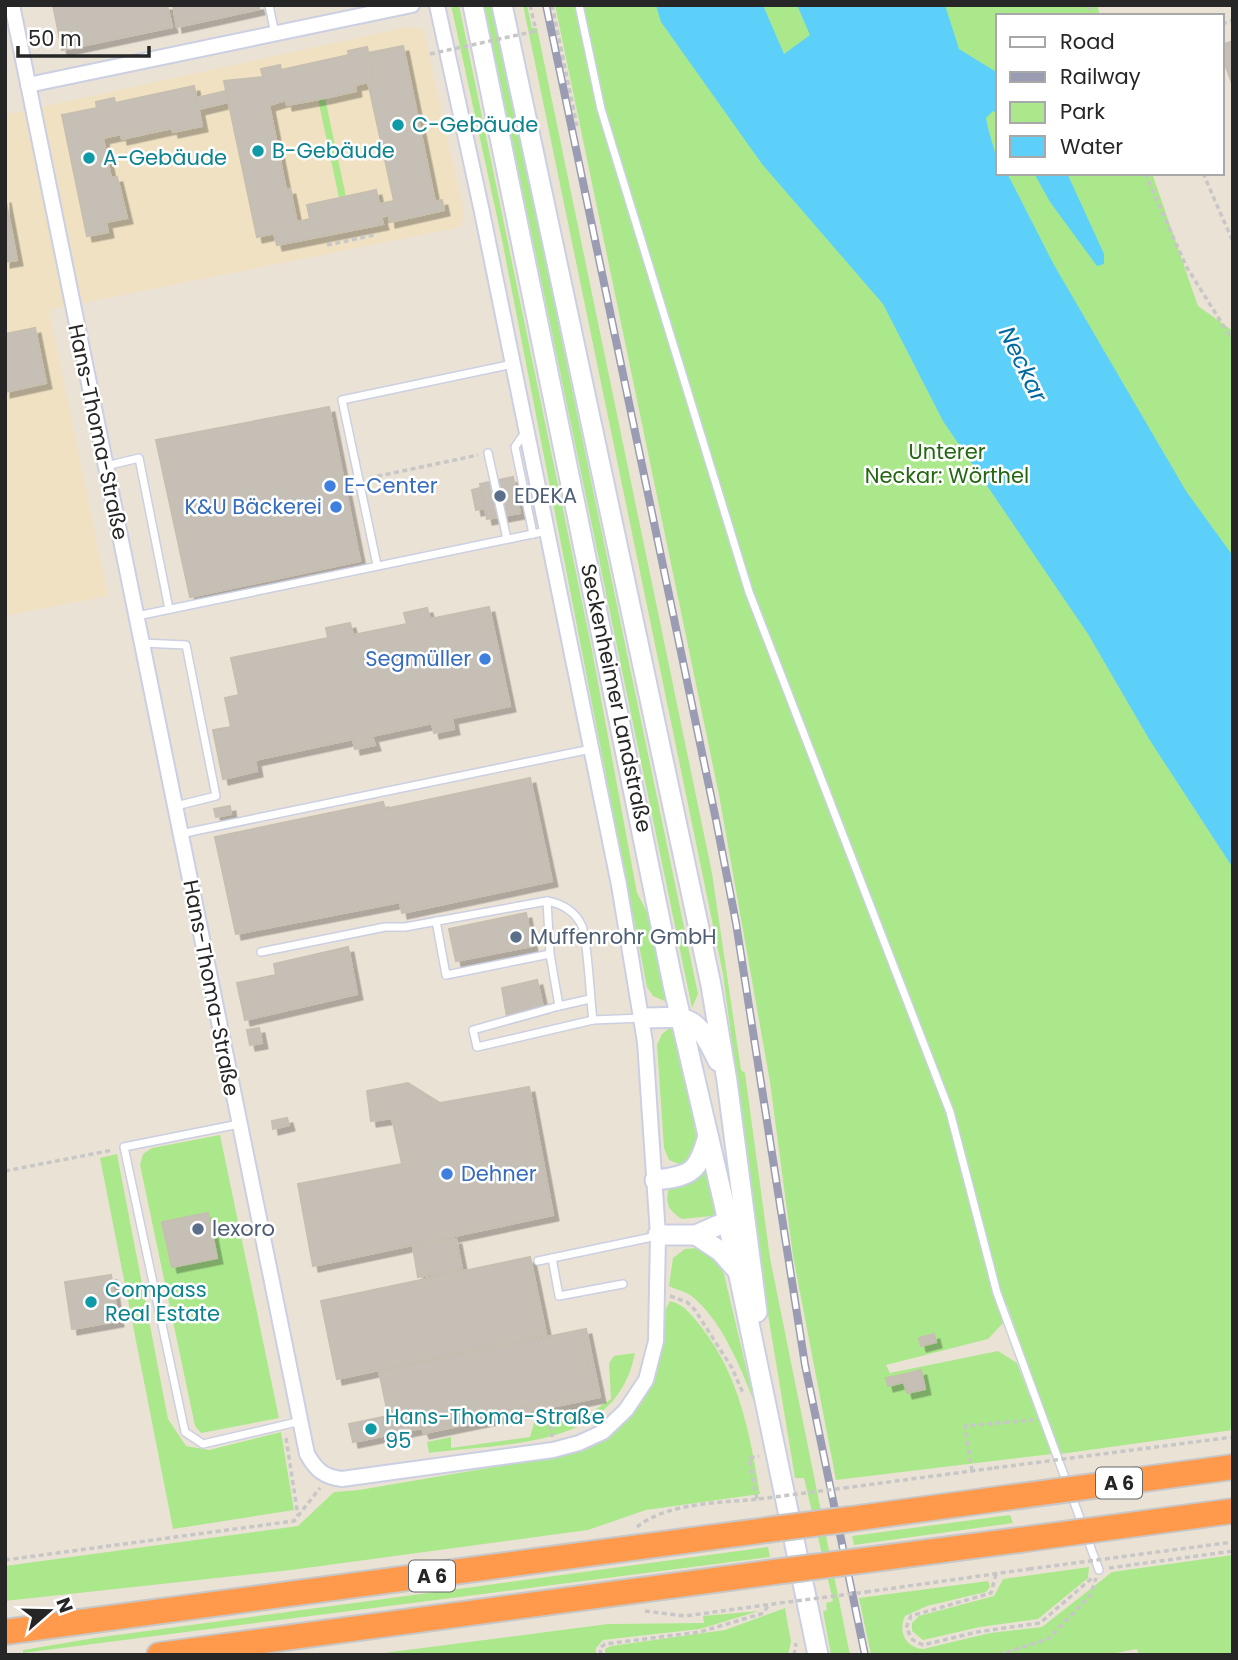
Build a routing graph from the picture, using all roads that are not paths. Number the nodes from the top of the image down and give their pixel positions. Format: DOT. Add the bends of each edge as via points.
graph roads {
  1 [pos="12,5"];
  2 [pos="269,5"];
  3 [pos="412,5"];
  4 [pos="437,5"];
  5 [pos="473,5"];
  6 [pos="502,5"];
  7 [pos="579,5"];
  8 [pos="275,34"];
  9 [pos="28,85"];
  10 [pos="513,364"];
  11 [pos="488,453"];
  12 [pos="105,466"];
  13 [pos="540,533"];
  14 [pos="507,539"];
  15 [pos="377,565"];
  16 [pos="169,609"];
  17 [pos="136,616"];
  18 [pos="142,643"];
  19 [pos="591,749"];
  20 [pos="175,806"];
  21 [pos="180,834"];
  22 [pos="547,901"];
  23 [pos="436,921"];
  24 [pos="261,952"];
  25 [pos="550,954"];
  26 [pos="590,999"];
  27 [pos="559,1006"];
  28 [pos="681,1016"];
  29 [pos="643,1018"];
  30 [pos="593,1020"];
  31 [pos="727,1081"];
  32 [pos="239,1125"];
  33 [pos="708,1135"];
  34 [pos="655,1181"];
  35 [pos="736,1218"];
  36 [pos="696,1235"];
  37 [pos="658,1236"];
  38 [pos="552,1258"];
  39 [pos="538,1261"];
  40 [pos="736,1269"];
  41 [pos="623,1284"];
  42 [pos="763,1390"];
  43 [pos="301,1422"];
  44 [pos="1233,1467"];
  45 [pos="1233,1511"];
  46 [pos="1098,1570"];
  47 [pos="5,1632"];
  48 [pos="159,1655"];
  49 [pos="818,1655"];
  1 -- 9 [label="street, Hans-Thoma-Straße"];
  2 -- 8 [label="lane"];
  3 -- 8 [label="street"];
  4 -- 10 [label="street, Seckenheimer Landstraße"];
  5 -- 28 [label="main road, Seckenheimer Landstraße"];
  6 -- 31 [label="main road, Seckenheimer Landstraße" via="697,918"];
  7 -- 46 [label="lane" via="601,109 749,592 950,1112 997,1293"];
  8 -- 9 [label="street"];
  9 -- 12 [label="street, Hans-Thoma-Straße"];
  10 -- 13 [label="street, Seckenheimer Landstraße"];
  10 -- 15 [label="lane" via="342,400"];
  11 -- 14 [label="lane"];
  12 -- 16 [label="lane" via="139,458"];
  12 -- 17 [label="street, Hans-Thoma-Straße"];
  13 -- 14 [label="lane"];
  13 -- 19 [label="street, Seckenheimer Landstraße"];
  14 -- 15 [label="lane"];
  15 -- 16 [label="lane"];
  16 -- 17 [label="lane"];
  17 -- 18 [label="street, Hans-Thoma-Straße"];
  18 -- 20 [label="street, Hans-Thoma-Straße"];
  18 -- 20 [label="lane" via="186,645 216,796"];
  19 -- 21 [label="lane"];
  19 -- 29 [label="street, Seckenheimer Landstraße"];
  20 -- 21 [label="street, Hans-Thoma-Straße"];
  21 -- 32 [label="street, Hans-Thoma-Straße"];
  22 -- 23 [label="lane"];
  22 -- 25 [label="lane"];
  22 -- 26 [label="lane" via="561,904 583,928"];
  23 -- 24 [label="lane"];
  23 -- 25 [label="lane" via="446,975"];
  25 -- 27 [label="lane"];
  26 -- 27 [label="lane"];
  26 -- 30 [label="lane"];
  27 -- 30 [label="lane" via="473,1030 477,1047"];
  28 -- 29 [label="main road"];
  28 -- 31 [label="main road" via="692,1021 706,1038"];
  28 -- 33 [label="main road, Seckenheimer Landstraße"];
  29 -- 30 [label="lane"];
  29 -- 34 [label="street, Seckenheimer Landstraße"];
  31 -- 35 [label="main road, Seckenheimer Landstraße"];
  32 -- 43 [label="street, Hans-Thoma-Straße"];
  32 -- 43 [label="lane" via="124,1147 185,1432 203,1444"];
  33 -- 34 [label="main road" via="702,1158 690,1173"];
  33 -- 35 [label="main road, Seckenheimer Landstraße"];
  34 -- 37 [label="street, Seckenheimer Landstraße"];
  35 -- 36 [label="main road"];
  35 -- 40 [label="main road, Seckenheimer Landstraße"];
  35 -- 42 [label="main road, Seckenheimer Landstraße"];
  36 -- 37 [label="main road"];
  36 -- 40 [label="main road"];
  37 -- 38 [label="lane"];
  37 -- 43 [label="street, Hans-Thoma-Straße" via="656,1341 646,1380 626,1410 603,1432 553,1450 342,1479 326,1477 314,1467"];
  38 -- 39 [label="lane"];
  38 -- 41 [label="lane" via="559,1296"];
  40 -- 42 [label="main road, Seckenheimer Landstraße"];
  42 -- 49 [label="main road, Seckenheimer Landstraße"];
  44 -- 47 [label="highway, A 6, bridge" via="850,1519 768,1519"];
  45 -- 48 [label="highway, A 6, bridge"];
}
